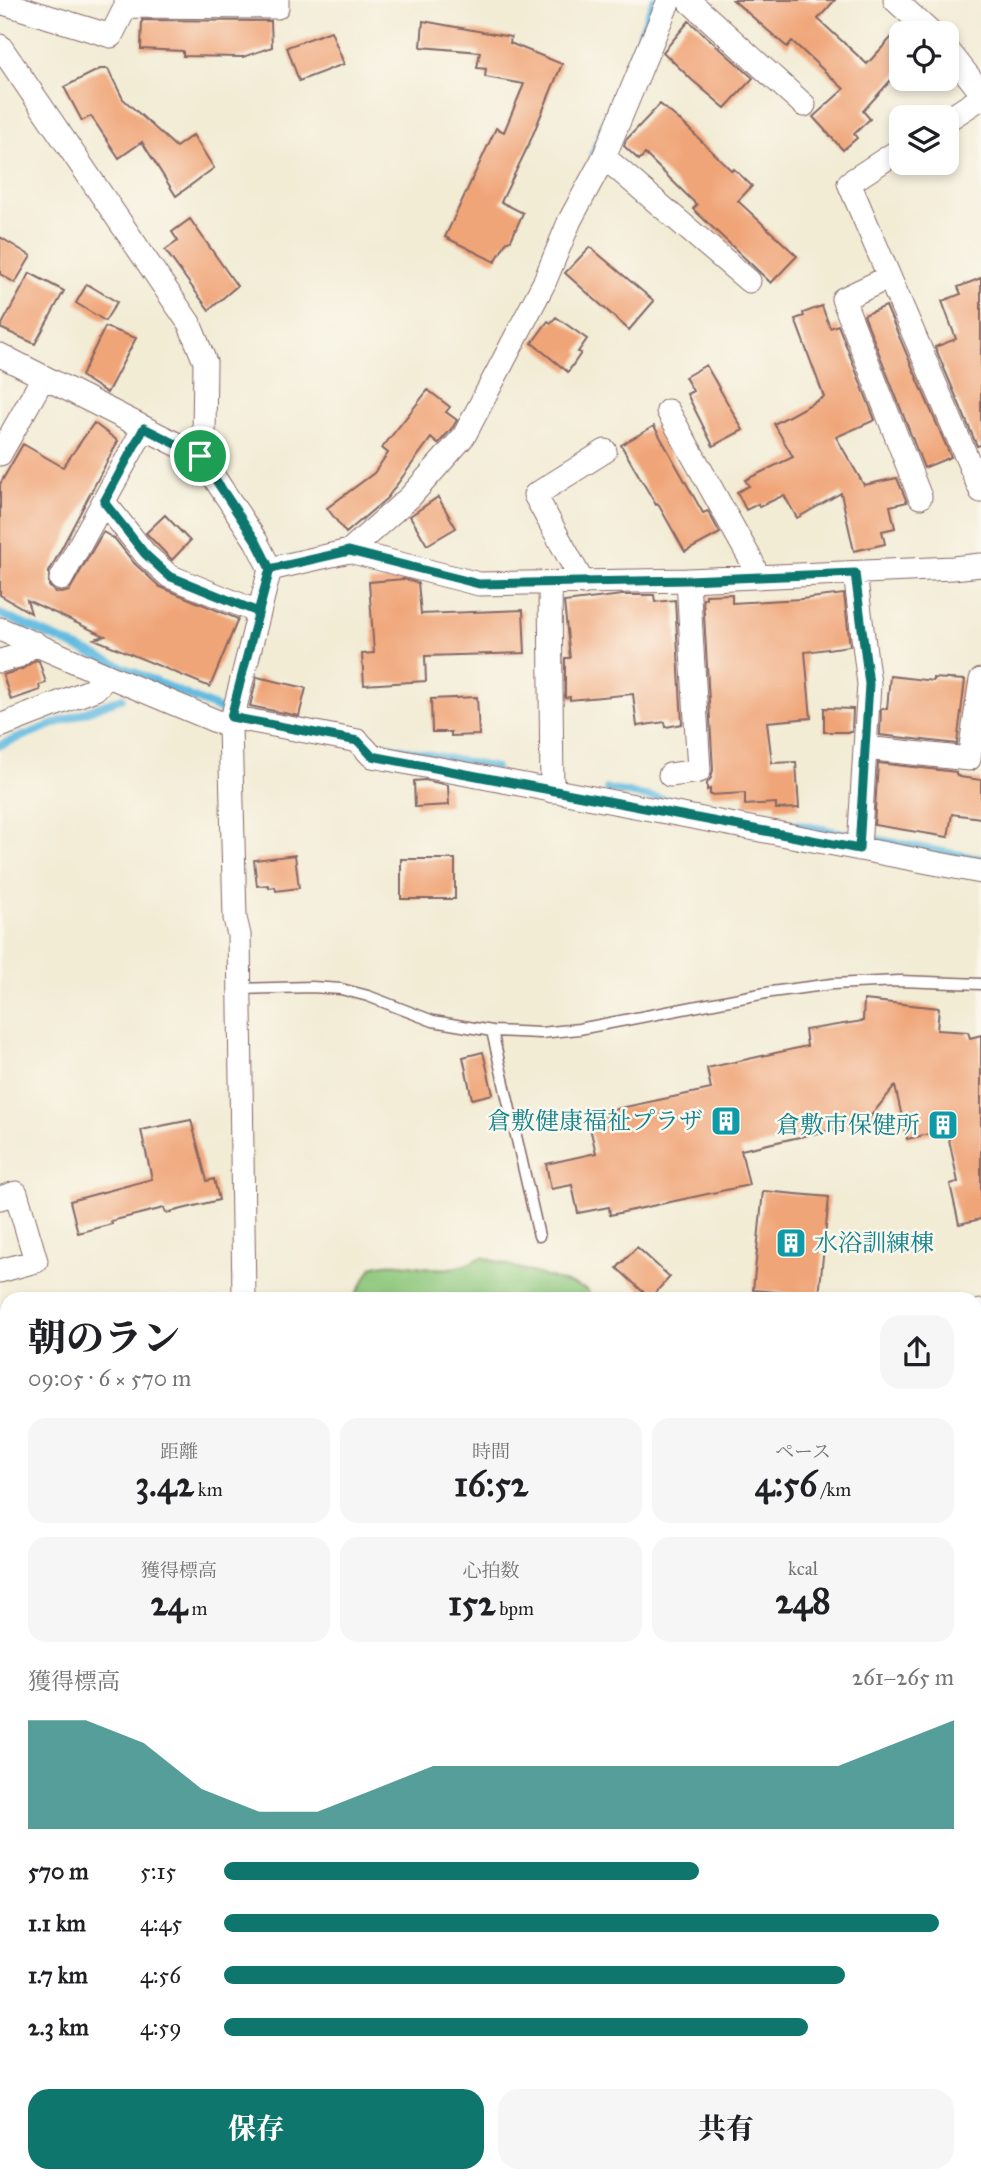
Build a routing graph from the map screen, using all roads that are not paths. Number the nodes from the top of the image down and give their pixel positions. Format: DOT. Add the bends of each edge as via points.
graph roads {
  1 [pos="277,0"];
  2 [pos="669,0"];
  3 [pos="688,0"];
  4 [pos="895,0"];
  5 [pos="0,2"];
  6 [pos="126,3"];
  7 [pos="918,21"];
  8 [pos="0,46"];
  9 [pos="959,65"];
  10 [pos="981,92"];
  11 [pos="981,98"];
  12 [pos="804,105"];
  13 [pos="959,112"];
  14 [pos="604,157"];
  15 [pos="889,157"];
  16 [pos="889,277"];
  17 [pos="749,281"];
  18 [pos="0,355"];
  19 [pos="44,378"];
  20 [pos="668,411"];
  21 [pos="144,428"];
  22 [pos="605,451"];
  23 [pos="0,454"];
  24 [pos="200,456"];
  25 [pos="981,491"];
  26 [pos="920,498"];
  27 [pos="104,502"];
  28 [pos="349,551"];
  29 [pos="270,569"];
  30 [pos="980,570"];
  31 [pos="855,573"];
  32 [pos="758,577"];
  33 [pos="61,579"];
  34 [pos="688,580"];
  35 [pos="583,583"];
  36 [pos="550,584"];
  37 [pos="258,612"];
  38 [pos="0,629"];
  39 [pos="35,643"];
  40 [pos="0,662"];
  41 [pos="108,676"];
  42 [pos="981,680"];
  43 [pos="231,722"];
  44 [pos="0,726"];
  45 [pos="865,748"];
  46 [pos="670,775"];
  47 [pos="552,783"];
  48 [pos="860,841"];
  49 [pos="981,872"];
  50 [pos="981,984"];
  51 [pos="240,989"];
  52 [pos="492,1031"];
  53 [pos="0,1198"];
  54 [pos="539,1236"];
  55 [pos="0,1271"];
  56 [pos="244,1292"];
  1 -- 6 [label="street" via="277,7"];
  2 -- 14 [label="street"];
  3 -- 12 [label="street"];
  4 -- 7 [label="street"];
  5 -- 6 [label="street" via="111,36"];
  8 -- 24 [label="street" via="189,323 205,362"];
  9 -- 10 [label="street"];
  11 -- 13 [label="street"];
  14 -- 17 [label="street"];
  14 -- 28 [label="street" via="464,436 410,497"];
  15 -- 16 [label="street" via="849,183"];
  16 -- 25 [label="street"];
  16 -- 26 [label="street" via="843,299"];
  18 -- 19 [label="street"];
  19 -- 21 [label="street"];
  19 -- 23 [label="street"];
  20 -- 32 [label="street"];
  21 -- 24 [label="street"];
  21 -- 27 [label="street"];
  22 -- 35 [label="street" via="536,495"];
  24 -- 29 [label="street"];
  27 -- 33 [label="street"];
  27 -- 37 [label="street" via="145,554 169,576"];
  28 -- 29 [label="street"];
  28 -- 36 [label="street" via="479,584"];
  29 -- 37 [label="street"];
  30 -- 31 [label="street"];
  31 -- 32 [label="street"];
  31 -- 45 [label="street" via="869,684"];
  32 -- 34 [label="street"];
  34 -- 35 [label="street"];
  34 -- 46 [label="street" via="699,771"];
  35 -- 36 [label="street"];
  36 -- 47 [label="street"];
  37 -- 43 [label="street"];
  38 -- 39 [label="street"];
  39 -- 40 [label="street"];
  39 -- 41 [label="street"];
  41 -- 43 [label="street"];
  41 -- 44 [label="street" via="95,689"];
  42 -- 45 [label="street" via="969,760"];
  43 -- 47 [label="street" via="358,741 372,756"];
  43 -- 51 [label="street"];
  45 -- 48 [label="street"];
  47 -- 48 [label="street"];
  48 -- 49 [label="street"];
  50 -- 52 [label="lane" via="832,984 579,1030"];
  51 -- 52 [label="lane" via="341,989 433,1021"];
  51 -- 56 [label="street"];
  52 -- 54 [label="lane"];
  53 -- 55 [label="street" via="16,1193 36,1261"];
}
